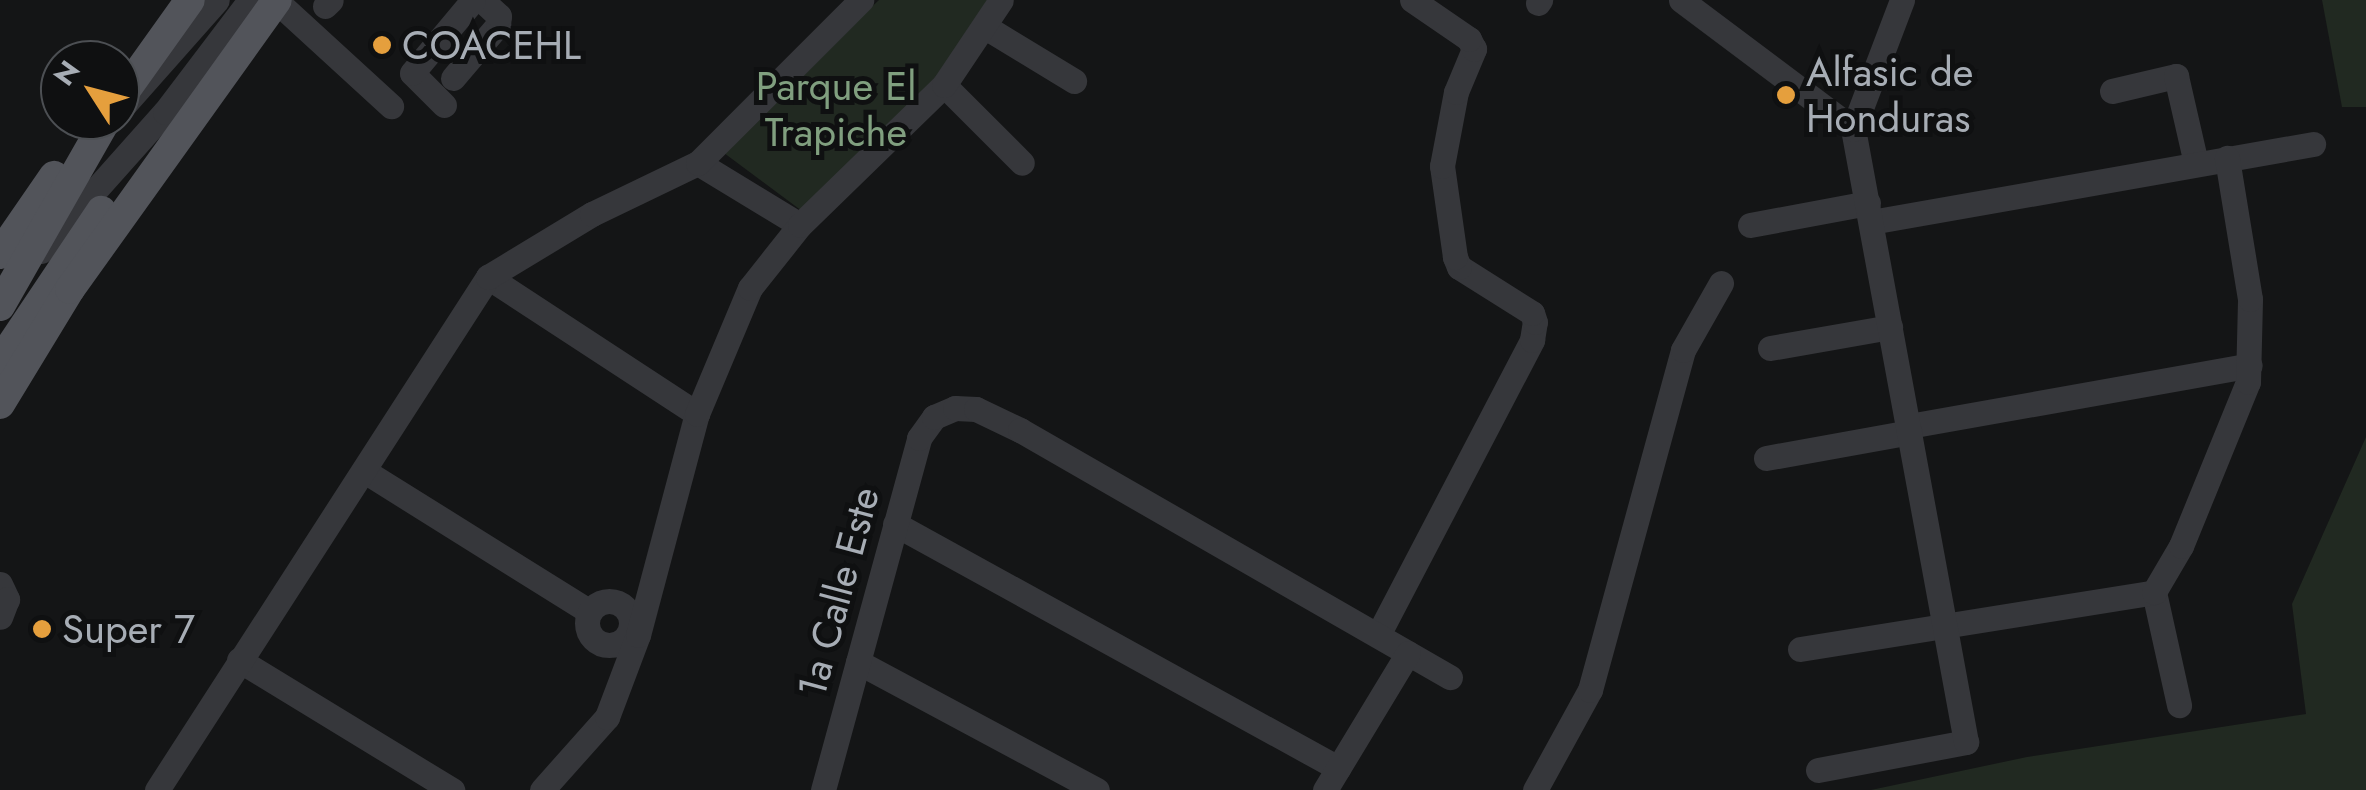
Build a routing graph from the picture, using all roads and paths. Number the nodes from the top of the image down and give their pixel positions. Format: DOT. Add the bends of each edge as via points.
graph roads {
  1 [pos="190,0"];
  2 [pos="216,0"];
  3 [pos="250,0"];
  4 [pos="473,0"];
  5 [pos="482,0"];
  6 [pos="861,0"];
  7 [pos="1001,0"];
  8 [pos="1412,0"];
  9 [pos="1680,0"];
  10 [pos="1902,0"];
  11 [pos="281,2"];
  12 [pos="987,28"];
  13 [pos="140,70"];
  14 [pos="454,78"];
  15 [pos="1074,81"];
  16 [pos="944,85"];
  17 [pos="2112,91"];
  18 [pos="140,92"];
  19 [pos="444,105"];
  20 [pos="390,106"];
  21 [pos="1853,129"];
  22 [pos="89,140"];
  23 [pos="2313,144"];
  24 [pos="2227,158"];
  25 [pos="698,163"];
  26 [pos="1022,163"];
  27 [pos="2196,163"];
  28 [pos="1870,212"];
  29 [pos="800,225"];
  30 [pos="1750,225"];
  31 [pos="11,264"];
  32 [pos="488,276"];
  33 [pos="1720,283"];
  34 [pos="0,306"];
  35 [pos="1890,327"];
  36 [pos="1770,348"];
  37 [pos="0,362"];
  38 [pos="2250,365"];
  39 [pos="0,404"];
  40 [pos="697,414"];
  41 [pos="1910,429"];
  42 [pos="1766,458"];
  43 [pos="366,472"];
  44 [pos="895,524"];
  45 [pos="0,584"];
  46 [pos="2154,592"];
  47 [pos="0,617"];
  48 [pos="1946,628"];
  49 [pos="634,633"];
  50 [pos="1378,636"];
  51 [pos="1800,649"];
  52 [pos="1408,652"];
  53 [pos="239,660"];
  54 [pos="858,662"];
  55 [pos="1450,677"];
  56 [pos="2179,705"];
  57 [pos="1818,770"];
  58 [pos="1332,779"];
  59 [pos="157,790"];
  60 [pos="452,790"];
  61 [pos="542,790"];
  62 [pos="822,790"];
  63 [pos="1098,790"];
  64 [pos="1535,790"];
  1 -- 13 [label="main road"];
  2 -- 18 [label="street"];
  3 -- 31 [label="street" via="165,112"];
  4 -- 19 [label="street" via="412,72"];
  5 -- 14 [label="street" via="499,16 498,26"];
  6 -- 25 [label="street"];
  7 -- 12 [label="street"];
  8 -- 50 [label="street" via="1470,39 1474,49 1456,92 1442,166 1455,257 1459,267 1532,313 1535,322 1532,340"];
  9 -- 21 [label="street"];
  10 -- 21 [label="street"];
  11 -- 20 [label="street"];
  11 -- 37 [label="main road" via="70,252"];
  11 -- 39 [label="main road" via="138,192"];
  12 -- 15 [label="street"];
  12 -- 16 [label="street"];
  16 -- 26 [label="street"];
  16 -- 29 [label="street"];
  17 -- 27 [label="street" via="2176,76"];
  21 -- 28 [label="street"];
  22 -- 31 [label="main road" via="53,178"];
  23 -- 24 [label="street"];
  24 -- 27 [label="street"];
  24 -- 38 [label="street" via="2250,299"];
  25 -- 29 [label="street"];
  25 -- 32 [label="street" via="592,214"];
  27 -- 28 [label="street"];
  28 -- 30 [label="street"];
  28 -- 35 [label="street"];
  29 -- 40 [label="street" via="750,288"];
  31 -- 34 [label="main road"];
  32 -- 40 [label="street"];
  32 -- 43 [label="street"];
  33 -- 64 [label="street" via="1683,350 1590,690"];
  35 -- 36 [label="street"];
  35 -- 41 [label="street"];
  38 -- 41 [label="street"];
  38 -- 46 [label="street" via="2235,427"];
  40 -- 49 [label="street"];
  41 -- 42 [label="street"];
  41 -- 48 [label="street"];
  43 -- 49 [label="street" via="590,612 616,602"];
  43 -- 53 [label="street"];
  44 -- 50 [label="street, 1a Calle Este" via="918,438 934,417 976,409"];
  44 -- 54 [label="street, 1a Calle Este"];
  44 -- 58 [label="street"];
  45 -- 47 [label="street" via="7,599"];
  46 -- 48 [label="street"];
  46 -- 56 [label="street"];
  48 -- 51 [label="street"];
  48 -- 57 [label="street" via="1966,742"];
  49 -- 61 [label="street" via="608,717"];
  50 -- 52 [label="street"];
  52 -- 55 [label="street"];
  52 -- 58 [label="street"];
  53 -- 59 [label="street"];
  53 -- 60 [label="street"];
  54 -- 62 [label="street, 1a Calle Este"];
  54 -- 63 [label="street"];
}
